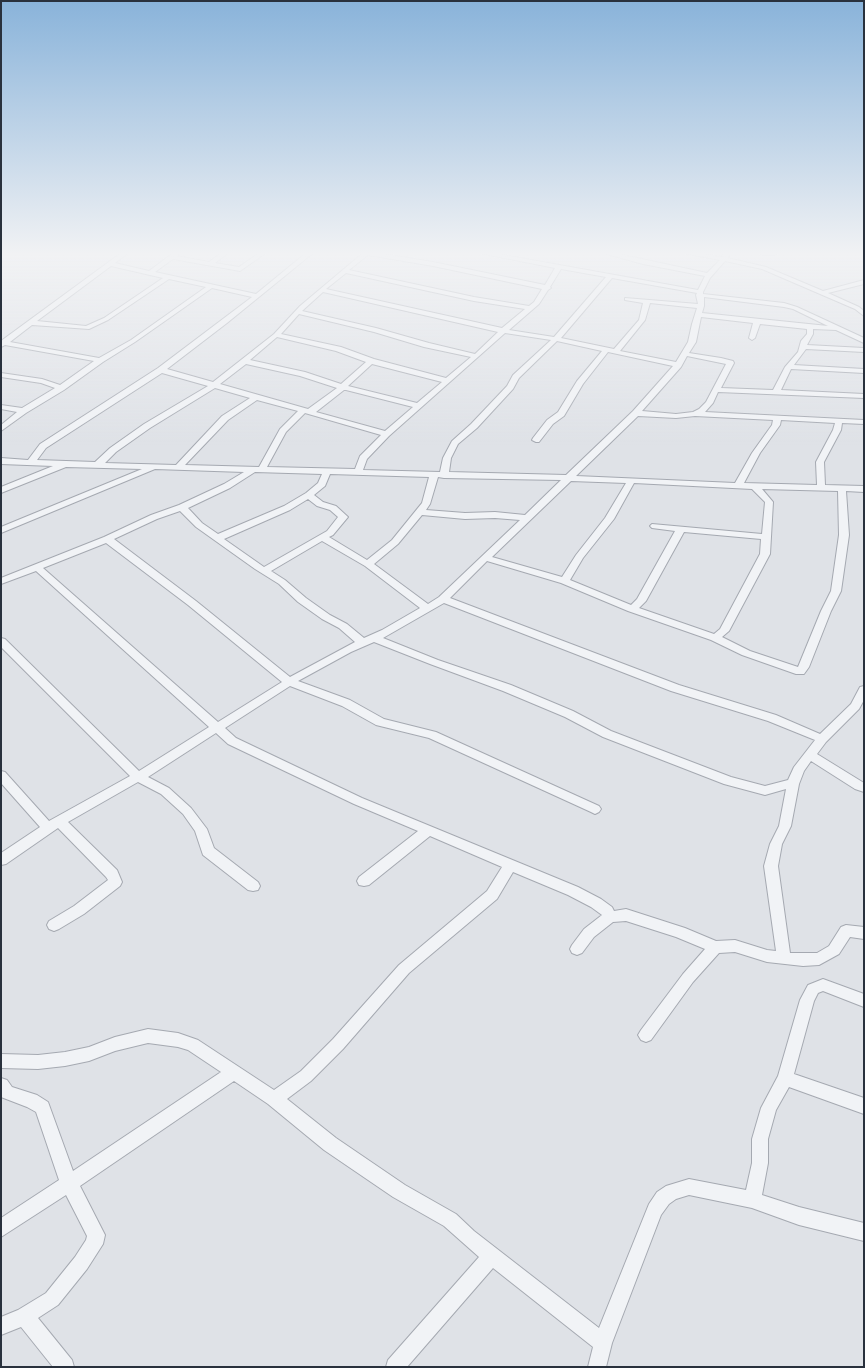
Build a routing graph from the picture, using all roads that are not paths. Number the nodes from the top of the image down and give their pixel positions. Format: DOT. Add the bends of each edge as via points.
graph roads {
  1 [pos="39,317"];
  2 [pos="109,317"];
  3 [pos="167,317"];
  4 [pos="231,317"];
  5 [pos="293,317"];
  6 [pos="319,317"];
  7 [pos="444,317"];
  8 [pos="520,317"];
  9 [pos="576,317"];
  10 [pos="643,317"];
  11 [pos="697,317"];
  12 [pos="714,317"];
  13 [pos="815,317"];
  14 [pos="32,322"];
  15 [pos="757,322"];
  16 [pos="810,327"];
  17 [pos="841,329"];
  18 [pos="504,330"];
  19 [pos="276,334"];
  20 [pos="752,338"];
  21 [pos="556,340"];
  22 [pos="864,341"];
  23 [pos="2,344"];
  24 [pos="803,347"];
  25 [pos="606,350"];
  26 [pos="864,350"];
  27 [pos="615,352"];
  28 [pos="685,354"];
  29 [pos="476,356"];
  30 [pos="100,360"];
  31 [pos="244,360"];
  32 [pos="371,361"];
  33 [pos="678,365"];
  34 [pos="789,368"];
  35 [pos="161,370"];
  36 [pos="864,371"];
  37 [pos="1,375"];
  38 [pos="447,381"];
  39 [pos="214,385"];
  40 [pos="342,386"];
  41 [pos="61,388"];
  42 [pos="716,390"];
  43 [pos="776,392"];
  44 [pos="864,396"];
  45 [pos="254,398"];
  46 [pos="1,406"];
  47 [pos="419,406"];
  48 [pos="23,412"];
  49 [pos="306,412"];
  50 [pos="636,413"];
  51 [pos="695,414"];
  52 [pos="778,418"];
  53 [pos="839,421"];
  54 [pos="864,422"];
  55 [pos="1,429"];
  56 [pos="386,434"];
  57 [pos="536,440"];
  58 [pos="1,461"];
  59 [pos="31,462"];
  60 [pos="66,464"];
  61 [pos="97,465"];
  62 [pos="155,466"];
  63 [pos="178,467"];
  64 [pos="258,469"];
  65 [pos="327,471"];
  66 [pos="358,472"];
  67 [pos="434,474"];
  68 [pos="444,474"];
  69 [pos="570,478"];
  70 [pos="632,480"];
  71 [pos="738,485"];
  72 [pos="755,486"];
  73 [pos="821,487"];
  74 [pos="842,489"];
  75 [pos="864,489"];
  76 [pos="1,490"];
  77 [pos="309,495"];
  78 [pos="182,507"];
  79 [pos="419,512"];
  80 [pos="527,518"];
  81 [pos="655,526"];
  82 [pos="681,529"];
  83 [pos="1,530"];
  84 [pos="766,536"];
  85 [pos="218,538"];
  86 [pos="322,538"];
  87 [pos="106,539"];
  88 [pos="486,558"];
  89 [pos="368,564"];
  90 [pos="36,566"];
  91 [pos="264,570"];
  92 [pos="1,581"];
  93 [pos="564,581"];
  94 [pos="443,599"];
  95 [pos="427,608"];
  96 [pos="632,608"];
  97 [pos="374,638"];
  98 [pos="715,638"];
  99 [pos="1,641"];
  100 [pos="363,643"];
  101 [pos="289,682"];
  102 [pos="864,690"];
  103 [pos="216,729"];
  104 [pos="822,739"];
  105 [pos="810,755"];
  106 [pos="1,775"];
  107 [pos="138,777"];
  108 [pos="793,784"];
  109 [pos="864,788"];
  110 [pos="595,809"];
  111 [pos="54,825"];
  112 [pos="429,830"];
  113 [pos="1,860"];
  114 [pos="511,864"];
  115 [pos="364,881"];
  116 [pos="253,886"];
  117 [pos="610,917"];
  118 [pos="54,925"];
  119 [pos="864,934"];
  120 [pos="714,947"];
  121 [pos="577,948"];
  122 [pos="784,958"];
  123 [pos="864,1001"];
  124 [pos="646,1035"];
  125 [pos="1,1061"];
  126 [pos="234,1073"];
  127 [pos="785,1078"];
  128 [pos="1,1085"];
  129 [pos="274,1099"];
  130 [pos="864,1106"];
  131 [pos="69,1183"];
  132 [pos="752,1200"];
  133 [pos="1,1228"];
  134 [pos="864,1232"];
  135 [pos="492,1256"];
  136 [pos="24,1316"];
  137 [pos="1,1326"];
  138 [pos="603,1342"];
  139 [pos="66,1367"];
  140 [pos="395,1367"];
  141 [pos="597,1367"];
  1 -- 14 [label="street"];
  2 -- 14 [label="street" via="88,328"];
  3 -- 30 [label="street"];
  4 -- 35 [label="street"];
  5 -- 19 [label="street"];
  6 -- 29 [label="street"];
  7 -- 18 [label="street"];
  8 -- 18 [label="street"];
  9 -- 21 [label="street"];
  10 -- 27 [label="street"];
  11 -- 28 [label="street" via="692,342"];
  12 -- 15 [label="street"];
  13 -- 17 [label="street"];
  14 -- 23 [label="street"];
  15 -- 16 [label="street"];
  15 -- 20 [label="street"];
  16 -- 17 [label="street"];
  16 -- 24 [label="street" via="810,334"];
  17 -- 22 [label="street"];
  18 -- 21 [label="street"];
  18 -- 29 [label="street"];
  19 -- 31 [label="street"];
  19 -- 32 [label="street" via="338,349"];
  21 -- 25 [label="street"];
  21 -- 68 [label="street" via="516,377 505,393 456,443 447,458"];
  23 -- 30 [label="street"];
  24 -- 26 [label="street"];
  24 -- 34 [label="street"];
  25 -- 27 [label="street"];
  25 -- 57 [label="street" via="588,371 561,414 550,422"];
  27 -- 33 [label="street"];
  28 -- 33 [label="street"];
  28 -- 42 [label="street" via="730,363"];
  29 -- 38 [label="street"];
  30 -- 41 [label="street"];
  31 -- 39 [label="street"];
  31 -- 40 [label="street"];
  32 -- 38 [label="street"];
  32 -- 40 [label="street"];
  33 -- 50 [label="street"];
  34 -- 36 [label="street"];
  34 -- 43 [label="street"];
  35 -- 39 [label="street"];
  35 -- 59 [label="street" via="43,446"];
  37 -- 41 [label="street" via="42,381"];
  38 -- 47 [label="street"];
  39 -- 45 [label="street"];
  39 -- 61 [label="street" via="141,430"];
  40 -- 47 [label="street"];
  40 -- 49 [label="street"];
  41 -- 48 [label="street"];
  42 -- 43 [label="street"];
  42 -- 51 [label="street" via="709,403"];
  43 -- 44 [label="street"];
  45 -- 49 [label="street"];
  45 -- 63 [label="street" via="225,418"];
  46 -- 48 [label="street"];
  47 -- 56 [label="street"];
  48 -- 55 [label="street"];
  49 -- 56 [label="street"];
  49 -- 64 [label="street" via="283,431"];
  50 -- 51 [label="street" via="676,416"];
  50 -- 69 [label="street"];
  51 -- 52 [label="street"];
  52 -- 53 [label="street"];
  52 -- 71 [label="street"];
  53 -- 54 [label="street"];
  53 -- 73 [label="street" via="820,462"];
  56 -- 66 [label="street" via="363,458"];
  58 -- 59 [label="street"];
  59 -- 60 [label="street"];
  60 -- 61 [label="street"];
  60 -- 76 [label="street"];
  61 -- 62 [label="street"];
  62 -- 63 [label="street"];
  62 -- 83 [label="street"];
  63 -- 64 [label="street"];
  64 -- 65 [label="street"];
  64 -- 78 [label="street"];
  65 -- 66 [label="street"];
  65 -- 77 [label="street" via="322,484"];
  66 -- 67 [label="street"];
  67 -- 68 [label="street"];
  67 -- 79 [label="street" via="426,504"];
  68 -- 69 [label="street"];
  69 -- 70 [label="street"];
  69 -- 80 [label="street"];
  70 -- 71 [label="street"];
  70 -- 93 [label="street" via="609,519 578,557"];
  71 -- 72 [label="street"];
  72 -- 73 [label="street"];
  72 -- 84 [label="street" via="769,502"];
  73 -- 74 [label="street"];
  74 -- 75 [label="street"];
  74 -- 98 [label="street" via="844,535 836,591 802,672 746,653"];
  77 -- 85 [label="street" via="287,508"];
  77 -- 86 [label="street" via="320,504 333,508 343,517 330,533"];
  78 -- 85 [label="street"];
  78 -- 87 [label="street"];
  79 -- 80 [label="street" via="465,516 495,514"];
  79 -- 89 [label="street" via="395,542"];
  80 -- 88 [label="street"];
  81 -- 82 [label="street"];
  82 -- 84 [label="street"];
  82 -- 96 [label="street" via="641,601"];
  84 -- 98 [label="street" via="765,554 724,631"];
  85 -- 91 [label="street"];
  86 -- 89 [label="street"];
  86 -- 91 [label="street"];
  87 -- 90 [label="street"];
  87 -- 101 [label="street" via="192,603"];
  88 -- 93 [label="street"];
  88 -- 94 [label="street"];
  89 -- 95 [label="street"];
  90 -- 92 [label="street"];
  90 -- 103 [label="street"];
  91 -- 100 [label="street"];
  93 -- 96 [label="street"];
  94 -- 95 [label="street"];
  94 -- 104 [label="street" via="675,688 772,718"];
  95 -- 97 [label="street"];
  96 -- 98 [label="street"];
  97 -- 100 [label="street"];
  97 -- 108 [label="street" via="507,688 569,714 608,734 728,781 765,791"];
  99 -- 107 [label="street"];
  100 -- 101 [label="street"];
  101 -- 103 [label="street"];
  101 -- 110 [label="street" via="346,703 380,722 432,735"];
  102 -- 104 [label="street" via="855,706"];
  103 -- 107 [label="street"];
  103 -- 112 [label="street" via="232,741 256,753 358,801"];
  104 -- 105 [label="street"];
  105 -- 108 [label="street" via="798,770"];
  105 -- 109 [label="street"];
  106 -- 111 [label="street"];
  107 -- 111 [label="street"];
  107 -- 116 [label="street" via="165,792 187,811 201,829 208,851"];
  108 -- 122 [label="street" via="785,826 776,844 771,866"];
  111 -- 113 [label="street"];
  111 -- 118 [label="street" via="112,874 116,882"];
  112 -- 114 [label="street"];
  112 -- 115 [label="street"];
  114 -- 117 [label="street" via="596,903 607,911"];
  114 -- 129 [label="street" via="492,895 404,969 338,1044 306,1076"];
  117 -- 120 [label="street" via="626,916 680,932"];
  117 -- 121 [label="street" via="589,933"];
  119 -- 122 [label="street" via="846,931 834,950 819,959"];
  120 -- 122 [label="street" via="735,946 767,956"];
  120 -- 124 [label="street"];
  123 -- 127 [label="street" via="823,985 813,989 807,1000"];
  125 -- 126 [label="street" via="38,1062 66,1059 148,1036 193,1045"];
  126 -- 129 [label="street"];
  126 -- 131 [label="street"];
  127 -- 130 [label="street"];
  127 -- 132 [label="street" via="769,1108 760,1139 760,1163"];
  128 -- 131 [label="street" via="6,1092 31,1100 42,1107"];
  129 -- 135 [label="street" via="330,1144 399,1191 450,1220"];
  131 -- 133 [label="street"];
  131 -- 136 [label="street" via="96,1235 94,1244 52,1298"];
  132 -- 134 [label="street" via="799,1216"];
  132 -- 138 [label="street" via="689,1188 672,1192 663,1198"];
  135 -- 138 [label="street"];
  135 -- 140 [label="street"];
  136 -- 137 [label="street"];
  136 -- 139 [label="street"];
  138 -- 141 [label="street"];
}
